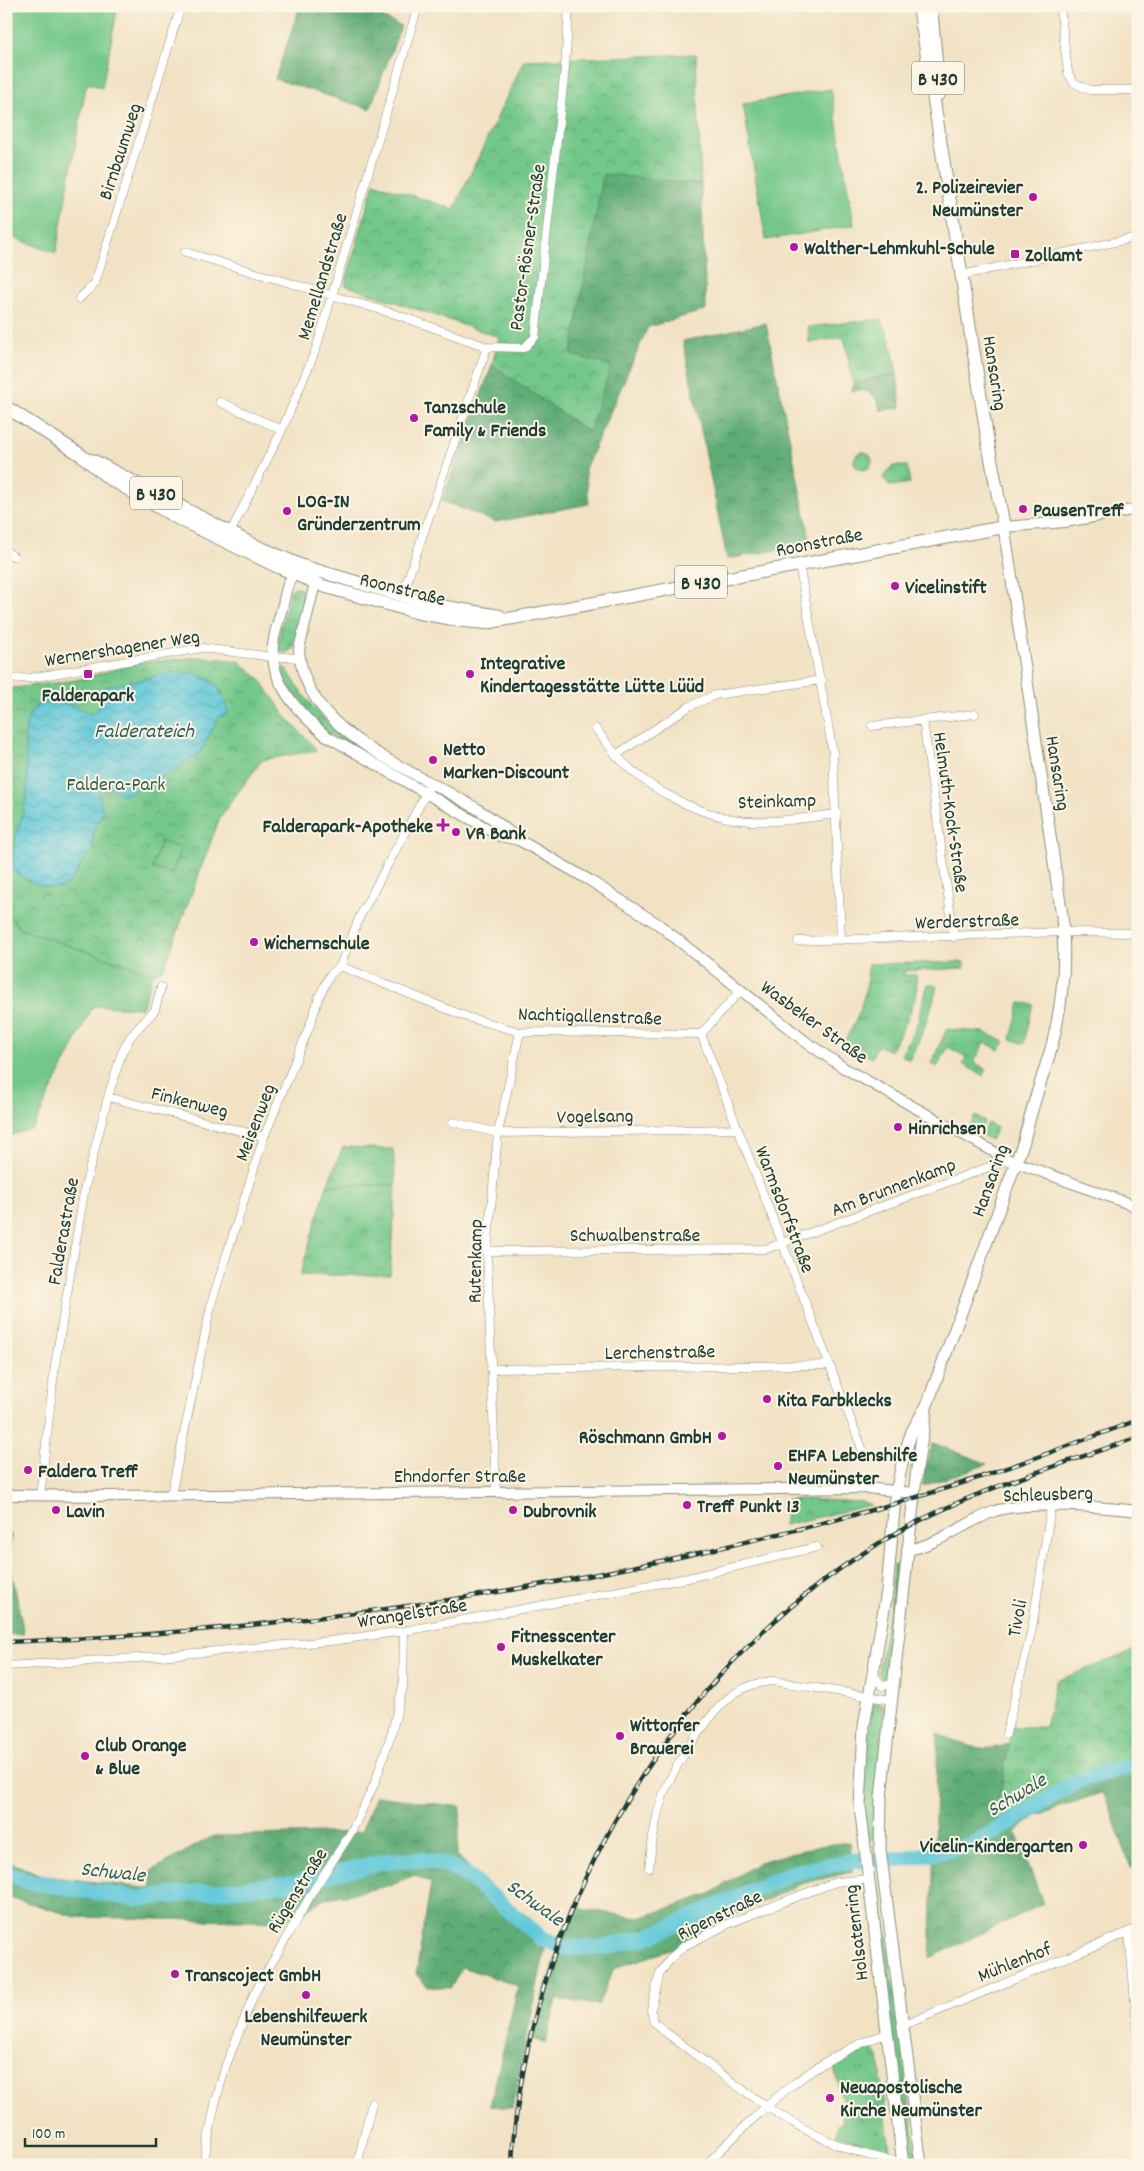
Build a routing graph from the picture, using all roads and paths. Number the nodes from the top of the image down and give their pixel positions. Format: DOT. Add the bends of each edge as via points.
graph roads {
  1 [pos="181,6"];
  2 [pos="418,6"];
  3 [pos="569,6"];
  4 [pos="919,6"];
  5 [pos="931,6"];
  6 [pos="1060,6"];
  7 [pos="1138,90"];
  8 [pos="940,131"];
  9 [pos="1138,238"];
  10 [pos="185,252"];
  11 [pos="962,275"];
  12 [pos="333,295"];
  13 [pos="78,299"];
  14 [pos="487,347"];
  15 [pos="220,402"];
  16 [pos="6,407"];
  17 [pos="282,430"];
  18 [pos="1138,509"];
  19 [pos="1004,528"];
  20 [pos="228,538"];
  21 [pos="799,564"];
  22 [pos="302,570"];
  23 [pos="315,582"];
  24 [pos="402,596"];
  25 [pos="508,617"];
  26 [pos="272,657"];
  27 [pos="300,658"];
  28 [pos="6,679"];
  29 [pos="822,680"];
  30 [pos="975,714"];
  31 [pos="923,720"];
  32 [pos="872,726"];
  33 [pos="596,729"];
  34 [pos="616,755"];
  35 [pos="431,784"];
  36 [pos="425,794"];
  37 [pos="837,814"];
  38 [pos="519,840"];
  39 [pos="1064,932"];
  40 [pos="1138,933"];
  41 [pos="954,937"];
  42 [pos="798,940"];
  43 [pos="841,940"];
  44 [pos="340,966"];
  45 [pos="161,987"];
  46 [pos="741,990"];
  47 [pos="520,1032"];
  48 [pos="701,1034"];
  49 [pos="108,1097"];
  50 [pos="453,1122"];
  51 [pos="738,1128"];
  52 [pos="498,1133"];
  53 [pos="264,1137"];
  54 [pos="1016,1162"];
  55 [pos="1138,1207"];
  56 [pos="782,1244"];
  57 [pos="488,1251"];
  58 [pos="828,1365"];
  59 [pos="491,1369"];
  60 [pos="927,1405"];
  61 [pos="863,1451"];
  62 [pos="897,1491"];
  63 [pos="496,1493"];
  64 [pos="914,1493"];
  65 [pos="6,1495"];
  66 [pos="171,1495"];
  67 [pos="40,1496"];
  68 [pos="1051,1507"];
  69 [pos="1138,1511"];
  70 [pos="817,1547"];
  71 [pos="907,1550"];
  72 [pos="404,1631"];
  73 [pos="6,1666"];
  74 [pos="873,1673"];
  75 [pos="893,1684"];
  76 [pos="867,1697"];
  77 [pos="892,1700"];
  78 [pos="1006,1734"];
  79 [pos="649,1868"];
  80 [pos="867,1875"];
  81 [pos="1138,1928"];
  82 [pos="1129,1932"];
  83 [pos="904,2025"];
  84 [pos="886,2034"];
  85 [pos="1138,2036"];
  86 [pos="372,2103"];
  87 [pos="765,2105"];
  88 [pos="903,2163"];
  89 [pos="203,2165"];
  90 [pos="357,2165"];
  91 [pos="706,2165"];
  92 [pos="921,2165"];
  1 -- 13 [label="street, Birnbaumweg" via="95,283"];
  2 -- 12 [label="street, Memellandstraße"];
  3 -- 14 [label="street, Pastor-Rösner-Straße" via="565,68 534,337 524,348"];
  4 -- 8 [label="main road, Hansaring / B 430"];
  5 -- 8 [label="main road, Hansaring / B 430"];
  6 -- 7 [label="street" via="1068,73 1074,83 1090,90"];
  8 -- 11 [label="main road, Hansaring / B 430"];
  9 -- 11 [label="street"];
  10 -- 12 [label="street, Pastor-Rösner-Straße"];
  11 -- 19 [label="main road, Hansaring / B 430"];
  12 -- 14 [label="street, Pastor-Rösner-Straße"];
  12 -- 17 [label="street, Memellandstraße" via="316,349"];
  14 -- 24 [label="street"];
  15 -- 17 [label="street"];
  16 -- 20 [label="main road, B 430" via="81,455 107,477 177,518"];
  17 -- 20 [label="street, Memellandstraße"];
  18 -- 19 [label="street, Roonstraße" via="1065,522"];
  19 -- 21 [label="main road, Roonstraße / B 430"];
  19 -- 39 [label="main road, Hansaring"];
  20 -- 22 [label="main road, B 430"];
  21 -- 25 [label="main road, Roonstraße / B 430"];
  21 -- 29 [label="street, Steinkamp"];
  22 -- 23 [label="main road, Roonstraße / B 430"];
  22 -- 23 [label="street"];
  22 -- 24 [label="main road, Roonstraße / B 430"];
  22 -- 26 [label="street, Wasbeker Straße" via="275,634"];
  23 -- 25 [label="main road, Roonstraße / B 430" via="419,613 455,620 486,622"];
  23 -- 27 [label="street, Wasbeker Straße" via="299,649"];
  24 -- 25 [label="main road, Roonstraße / B 430" via="434,605"];
  26 -- 27 [label="street"];
  26 -- 28 [label="street, Wernershagener Weg" via="202,648 30,678"];
  26 -- 36 [label="street, Wasbeker Straße" via="277,674 308,721 344,748"];
  27 -- 35 [label="street, Wasbeker Straße" via="306,680 327,713 352,735"];
  29 -- 34 [label="street" via="715,695 690,706"];
  29 -- 37 [label="street, Steinkamp" via="834,753"];
  30 -- 31 [label="street, Helmuth-Kock-Straße"];
  31 -- 32 [label="street, Helmuth-Kock-Straße"];
  31 -- 41 [label="street, Helmuth-Kock-Straße"];
  33 -- 34 [label="street, Steinkamp"];
  34 -- 37 [label="street, Steinkamp" via="633,772 670,797 732,820"];
  35 -- 36 [label="street, Meisenweg"];
  35 -- 38 [label="street, Wasbeker Straße" via="504,825"];
  36 -- 38 [label="street, Wasbeker Straße" via="500,836"];
  36 -- 44 [label="street, Meisenweg" via="360,916"];
  37 -- 43 [label="street, Steinkamp"];
  38 -- 46 [label="street, Wasbeker Straße" via="658,924"];
  39 -- 40 [label="street, Werderstraße"];
  39 -- 41 [label="street, Werderstraße"];
  39 -- 54 [label="main road, Hansaring" via="1058,1018"];
  41 -- 43 [label="street, Werderstraße"];
  42 -- 43 [label="street, Werderstraße"];
  44 -- 47 [label="street, Nachtigallenstraße" via="467,1017"];
  44 -- 53 [label="street, Meisenweg" via="330,975 320,997"];
  45 -- 49 [label="street, Falderastraße" via="155,1010 131,1036 122,1052"];
  46 -- 48 [label="street"];
  46 -- 54 [label="street, Wasbeker Straße" via="824,1056 984,1148"];
  47 -- 48 [label="street, Nachtigallenstraße"];
  47 -- 52 [label="street, Rutenkamp"];
  48 -- 51 [label="street, Warmsdorfstraße"];
  49 -- 53 [label="street, Finkenweg"];
  49 -- 67 [label="street, Falderastraße" via="85,1187 55,1365"];
  50 -- 52 [label="street, Vogelsang"];
  51 -- 52 [label="street, Vogelsang"];
  51 -- 56 [label="street, Warmsdorfstraße"];
  52 -- 57 [label="street, Rutenkamp"];
  53 -- 66 [label="street, Meisenweg" via="212,1301"];
  54 -- 55 [label="street, Wasbeker Straße"];
  54 -- 56 [label="street, Am Brunnenkamp" via="1005,1161"];
  54 -- 60 [label="main road, Hansaring"];
  56 -- 57 [label="street, Schwalbenstraße" via="766,1249"];
  56 -- 58 [label="street, Warmsdorfstraße"];
  57 -- 59 [label="street, Rutenkamp"];
  58 -- 59 [label="street, Lerchenstraße"];
  58 -- 61 [label="street, Warmsdorfstraße"];
  59 -- 63 [label="street, Rutenkamp"];
  60 -- 62 [label="main road, Hansaring" via="912,1431"];
  60 -- 64 [label="main road, Hansaring"];
  62 -- 63 [label="street, Ehndorfer Straße" via="798,1488"];
  62 -- 64 [label="street, Ehndorfer Straße"];
  62 -- 74 [label="main road, Holsatenring" via="888,1591"];
  63 -- 66 [label="street, Ehndorfer Straße"];
  64 -- 71 [label="main road, Holsatenring"];
  65 -- 67 [label="street, Ehndorfer Straße"];
  66 -- 67 [label="street, Ehndorfer Straße"];
  68 -- 69 [label="street, Schleusberg"];
  68 -- 71 [label="street, Schleusberg" via="1015,1507 994,1512"];
  68 -- 78 [label="street, Tivoli" via="1032,1629"];
  70 -- 72 [label="street, Wrangelstraße" via="688,1578"];
  71 -- 75 [label="main road, Holsatenring"];
  72 -- 73 [label="street, Wrangelstraße" via="138,1658"];
  72 -- 89 [label="street, Rügenstraße" via="403,1686 374,1785 350,1834 282,1943 246,2013 226,2065"];
  74 -- 75 [label="street" via="882,1686"];
  74 -- 76 [label="main road, Holsatenring"];
  75 -- 77 [label="main road, Holsatenring"];
  76 -- 77 [label="street"];
  76 -- 79 [label="street" via="774,1681 748,1686 724,1701 671,1778 659,1807"];
  76 -- 80 [label="main road, Holsatenring" via="860,1806"];
  77 -- 83 [label="main road, Holsatenring" via="881,1798 880,1850"];
  80 -- 84 [label="main road, Holsatenring"];
  80 -- 87 [label="street, Ripenstraße" via="836,1882 728,1924 684,1946 660,1974 651,2010 654,2022"];
  81 -- 82 [label="street, Mühlenhof"];
  82 -- 83 [label="street, Mühlenhof"];
  82 -- 85 [label="street"];
  83 -- 92 [label="main road, Holsatenring"];
  84 -- 87 [label="street" via="821,2065"];
  84 -- 88 [label="main road, Holsatenring"];
  86 -- 90 [label="street"];
  87 -- 88 [label="street, Ripenstraße" via="823,2138"];
  87 -- 91 [label="street"];
}
